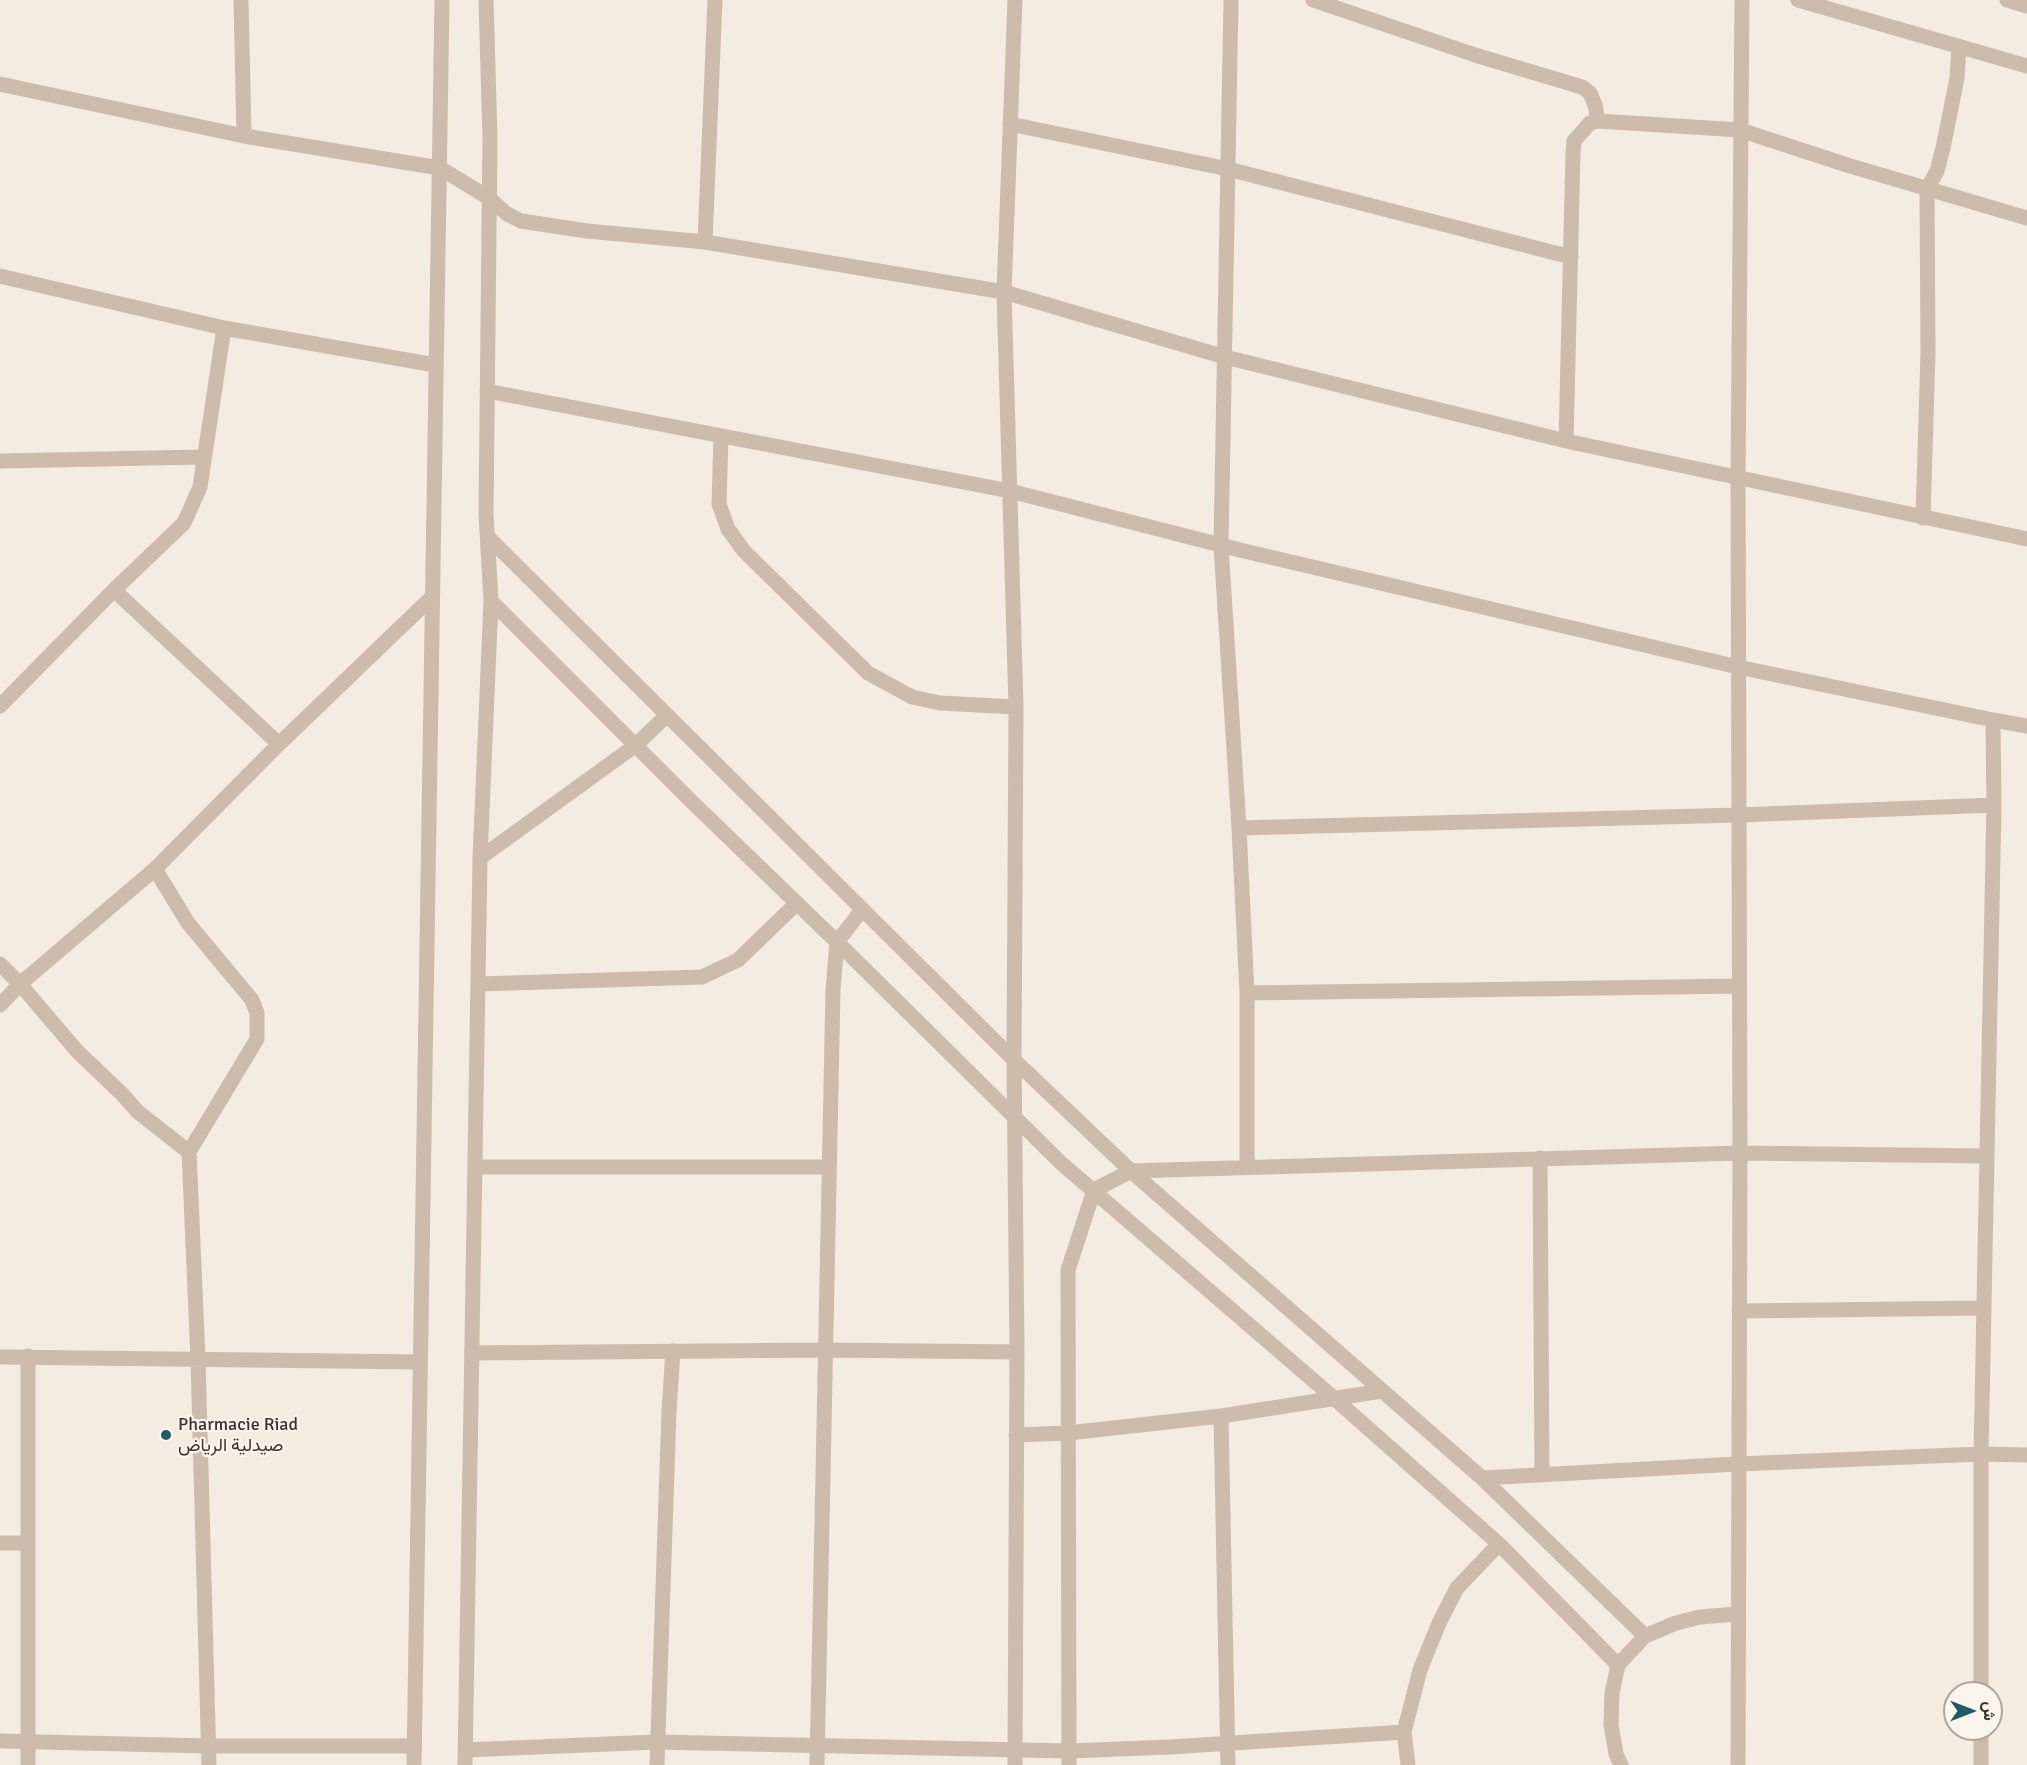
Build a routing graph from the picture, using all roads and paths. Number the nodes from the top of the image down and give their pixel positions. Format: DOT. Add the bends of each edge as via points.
graph roads {
  1 [pos="241,0"];
  2 [pos="442,0"];
  3 [pos="486,0"];
  4 [pos="714,0"];
  5 [pos="1014,0"];
  6 [pos="1231,0"];
  7 [pos="1313,0"];
  8 [pos="1742,0"];
  9 [pos="1798,0"];
  10 [pos="2007,0"];
  11 [pos="2027,6"];
  12 [pos="1959,46"];
  13 [pos="2027,66"];
  14 [pos="0,84"];
  15 [pos="1598,121"];
  16 [pos="1010,124"];
  17 [pos="1740,130"];
  18 [pos="244,136"];
  19 [pos="440,168"];
  20 [pos="1228,169"];
  21 [pos="1927,189"];
  22 [pos="489,198"];
  23 [pos="2027,218"];
  24 [pos="705,242"];
  25 [pos="1571,257"];
  26 [pos="0,276"];
  27 [pos="1004,292"];
  28 [pos="224,328"];
  29 [pos="1225,357"];
  30 [pos="435,364"];
  31 [pos="487,391"];
  32 [pos="721,436"];
  33 [pos="1566,441"];
  34 [pos="203,457"];
  35 [pos="0,461"];
  36 [pos="1738,478"];
  37 [pos="1010,491"];
  38 [pos="1923,518"];
  39 [pos="489,538"];
  40 [pos="2027,539"];
  41 [pos="1221,546"];
  42 [pos="114,590"];
  43 [pos="432,597"];
  44 [pos="491,602"];
  45 [pos="1738,667"];
  46 [pos="0,706"];
  47 [pos="1016,707"];
  48 [pos="667,715"];
  49 [pos="1993,720"];
  50 [pos="2027,726"];
  51 [pos="279,744"];
  52 [pos="636,745"];
  53 [pos="1994,805"];
  54 [pos="1739,815"];
  55 [pos="1239,828"];
  56 [pos="480,858"];
  57 [pos="155,869"];
  58 [pos="797,903"];
  59 [pos="862,910"];
  60 [pos="837,942"];
  61 [pos="0,964"];
  62 [pos="20,984"];
  63 [pos="478,984"];
  64 [pos="1739,986"];
  65 [pos="1247,993"];
  66 [pos="0,1005"];
  67 [pos="1014,1060"];
  68 [pos="1015,1120"];
  69 [pos="189,1152"];
  70 [pos="1740,1153"];
  71 [pos="1986,1156"];
  72 [pos="1540,1158"];
  73 [pos="475,1167"];
  74 [pos="829,1167"];
  75 [pos="1247,1167"];
  76 [pos="1131,1171"];
  77 [pos="1094,1190"];
  78 [pos="1983,1308"];
  79 [pos="1739,1311"];
  80 [pos="825,1350"];
  81 [pos="673,1351"];
  82 [pos="1017,1352"];
  83 [pos="472,1353"];
  84 [pos="28,1356"];
  85 [pos="0,1357"];
  86 [pos="198,1359"];
  87 [pos="420,1362"];
  88 [pos="1382,1391"];
  89 [pos="1335,1399"];
  90 [pos="1221,1416"];
  91 [pos="1068,1433"];
  92 [pos="1016,1435"];
  93 [pos="1981,1454"];
  94 [pos="2027,1455"];
  95 [pos="1738,1464"];
  96 [pos="1542,1474"];
  97 [pos="1482,1478"];
  98 [pos="0,1543"];
  99 [pos="28,1543"];
  100 [pos="1499,1544"];
  101 [pos="1737,1614"];
  102 [pos="1645,1636"];
  103 [pos="1618,1665"];
  104 [pos="1981,1681"];
  105 [pos="1404,1732"];
  106 [pos="28,1741"];
  107 [pos="1981,1741"];
  108 [pos="0,1742"];
  109 [pos="657,1742"];
  110 [pos="1228,1742"];
  111 [pos="817,1745"];
  112 [pos="208,1746"];
  113 [pos="414,1746"];
  114 [pos="465,1757"];
  115 [pos="1015,1758"];
  116 [pos="1069,1758"];
  117 [pos="28,1765"];
  118 [pos="208,1765"];
  119 [pos="414,1765"];
  120 [pos="657,1765"];
  121 [pos="817,1765"];
  122 [pos="1228,1765"];
  123 [pos="1408,1765"];
  124 [pos="1622,1765"];
  125 [pos="1738,1765"];
  126 [pos="1981,1765"];
  1 -- 18 [label="street"];
  2 -- 19 [label="street"];
  3 -- 22 [label="street"];
  4 -- 24 [label="street"];
  5 -- 16 [label="street"];
  6 -- 20 [label="street"];
  7 -- 15 [label="street" via="1582,87 1590,93"];
  8 -- 17 [label="street"];
  9 -- 12 [label="street"];
  10 -- 11 [label="street"];
  12 -- 13 [label="street"];
  12 -- 21 [label="street" via="1943,148"];
  14 -- 18 [label="street"];
  15 -- 17 [label="street"];
  15 -- 25 [label="street" via="1590,123 1574,141"];
  16 -- 20 [label="street"];
  16 -- 27 [label="street"];
  17 -- 21 [label="street"];
  17 -- 36 [label="street"];
  18 -- 19 [label="street"];
  19 -- 22 [label="street"];
  19 -- 30 [label="street"];
  20 -- 25 [label="street"];
  20 -- 29 [label="street"];
  21 -- 23 [label="street"];
  21 -- 38 [label="street"];
  22 -- 24 [label="street" via="520,221"];
  22 -- 31 [label="street"];
  24 -- 27 [label="street"];
  25 -- 33 [label="street"];
  26 -- 28 [label="street"];
  27 -- 29 [label="street"];
  27 -- 37 [label="street"];
  28 -- 30 [label="street"];
  28 -- 34 [label="street"];
  29 -- 33 [label="street"];
  29 -- 41 [label="street"];
  30 -- 43 [label="street"];
  31 -- 32 [label="street"];
  31 -- 39 [label="street"];
  32 -- 37 [label="street"];
  32 -- 47 [label="street" via="719,504 728,529 744,551 868,673 912,697 940,703"];
  33 -- 36 [label="street"];
  34 -- 35 [label="street"];
  34 -- 42 [label="street" via="200,487 184,523"];
  36 -- 38 [label="street"];
  36 -- 45 [label="street"];
  37 -- 41 [label="street"];
  37 -- 47 [label="street"];
  38 -- 40 [label="street"];
  39 -- 44 [label="street"];
  39 -- 48 [label="street"];
  41 -- 45 [label="street"];
  41 -- 55 [label="street"];
  42 -- 46 [label="street"];
  42 -- 51 [label="street"];
  43 -- 51 [label="street"];
  43 -- 87 [label="street"];
  44 -- 52 [label="street"];
  44 -- 56 [label="street"];
  45 -- 49 [label="street"];
  45 -- 54 [label="street"];
  47 -- 67 [label="street"];
  48 -- 52 [label="street"];
  48 -- 59 [label="street"];
  49 -- 50 [label="street"];
  49 -- 53 [label="street"];
  51 -- 57 [label="street"];
  52 -- 56 [label="street"];
  52 -- 58 [label="street"];
  53 -- 54 [label="street"];
  53 -- 71 [label="street"];
  54 -- 55 [label="street"];
  54 -- 64 [label="street"];
  55 -- 65 [label="street"];
  56 -- 63 [label="street"];
  57 -- 62 [label="street"];
  57 -- 69 [label="street" via="188,923 252,1000 257,1013 257,1039"];
  58 -- 60 [label="street"];
  58 -- 63 [label="street" via="738,960 702,977"];
  59 -- 60 [label="street"];
  59 -- 67 [label="street"];
  60 -- 68 [label="street"];
  60 -- 74 [label="street"];
  61 -- 62 [label="street"];
  62 -- 66 [label="street"];
  62 -- 69 [label="street" via="77,1051 138,1112"];
  63 -- 73 [label="street"];
  64 -- 65 [label="street"];
  64 -- 70 [label="street"];
  65 -- 75 [label="street"];
  67 -- 68 [label="street"];
  67 -- 76 [label="street"];
  68 -- 77 [label="street"];
  68 -- 82 [label="street"];
  69 -- 86 [label="street"];
  70 -- 71 [label="street"];
  70 -- 72 [label="street"];
  70 -- 79 [label="street"];
  71 -- 78 [label="street"];
  72 -- 75 [label="street"];
  72 -- 96 [label="street"];
  73 -- 74 [label="street"];
  73 -- 83 [label="street"];
  74 -- 80 [label="street"];
  75 -- 76 [label="street"];
  76 -- 77 [label="street"];
  76 -- 88 [label="street"];
  77 -- 89 [label="street"];
  77 -- 91 [label="street" via="1068,1270"];
  78 -- 79 [label="street"];
  78 -- 93 [label="street"];
  79 -- 95 [label="street"];
  80 -- 81 [label="street"];
  80 -- 82 [label="street"];
  80 -- 111 [label="street"];
  81 -- 83 [label="street"];
  81 -- 109 [label="street"];
  82 -- 92 [label="street"];
  83 -- 114 [label="street"];
  84 -- 85 [label="street"];
  84 -- 86 [label="street"];
  84 -- 99 [label="street"];
  86 -- 87 [label="street"];
  86 -- 112 [label="street"];
  87 -- 113 [label="street"];
  88 -- 89 [label="street"];
  88 -- 97 [label="street"];
  89 -- 90 [label="street"];
  89 -- 100 [label="street"];
  90 -- 91 [label="street"];
  90 -- 110 [label="street"];
  91 -- 92 [label="street"];
  91 -- 116 [label="street"];
  92 -- 115 [label="street"];
  93 -- 94 [label="street"];
  93 -- 95 [label="street"];
  93 -- 104 [label="street"];
  95 -- 96 [label="street"];
  95 -- 101 [label="street"];
  96 -- 97 [label="street"];
  97 -- 102 [label="street"];
  98 -- 99 [label="street"];
  99 -- 106 [label="street"];
  100 -- 103 [label="street"];
  100 -- 105 [label="street" via="1457,1588 1439,1623 1420,1670"];
  101 -- 102 [label="street" via="1692,1619"];
  101 -- 125 [label="street"];
  102 -- 103 [label="street"];
  103 -- 124 [label="street" via="1611,1693 1611,1725"];
  105 -- 110 [label="street"];
  105 -- 123 [label="street"];
  106 -- 108 [label="street"];
  106 -- 112 [label="street"];
  106 -- 117 [label="street"];
  107 -- 126 [label="street"];
  109 -- 111 [label="street"];
  109 -- 114 [label="street"];
  109 -- 120 [label="street"];
  110 -- 116 [label="street"];
  110 -- 122 [label="street"];
  111 -- 115 [label="street"];
  111 -- 121 [label="street"];
  112 -- 113 [label="street"];
  112 -- 118 [label="street"];
  113 -- 119 [label="street"];
  115 -- 116 [label="street"];
}
